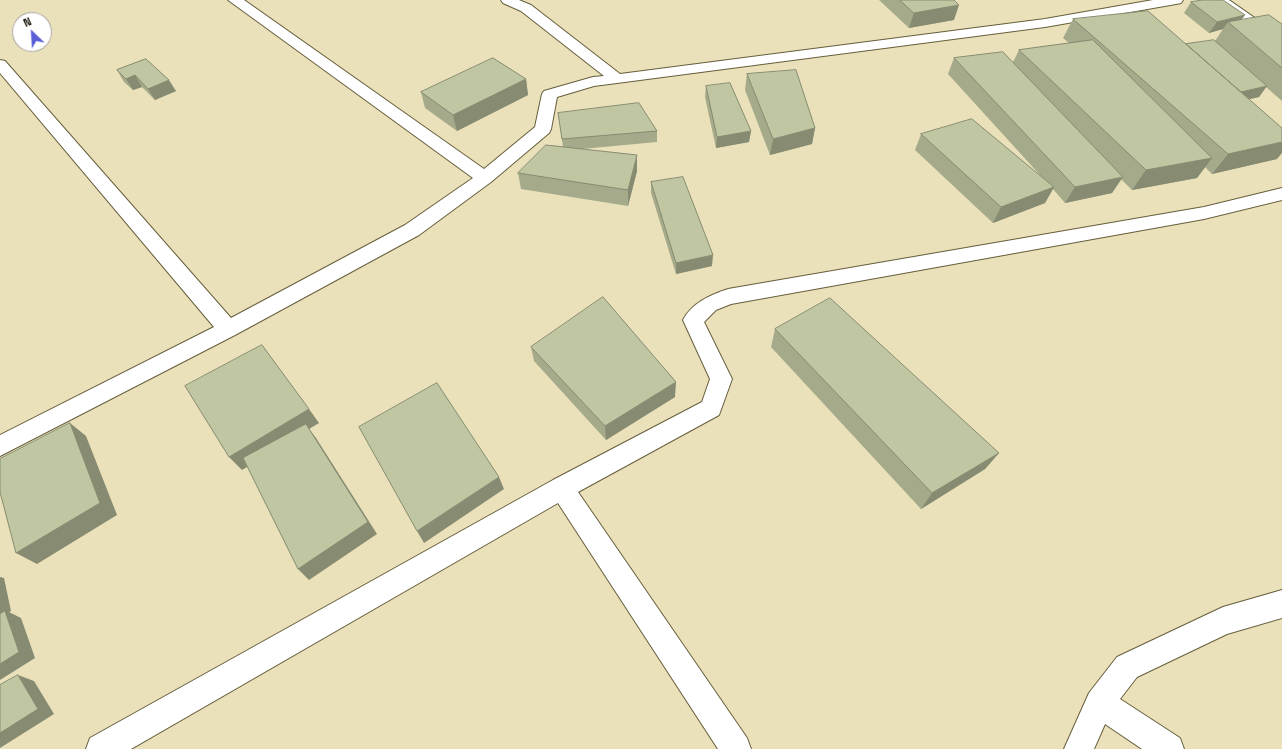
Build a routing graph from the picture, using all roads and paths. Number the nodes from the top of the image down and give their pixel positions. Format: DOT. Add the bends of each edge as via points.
graph roads {
  1 [pos="235,0"];
  2 [pos="508,0"];
  3 [pos="1176,0"];
  4 [pos="1220,0"];
  5 [pos="1282,44"];
  6 [pos="0,64"];
  7 [pos="616,78"];
  8 [pos="485,178"];
  9 [pos="1282,194"];
  10 [pos="228,329"];
  11 [pos="0,446"];
  12 [pos="562,488"];
  13 [pos="1282,604"];
  14 [pos="1099,703"];
  15 [pos="101,749"];
  16 [pos="736,749"];
  17 [pos="1079,749"];
  18 [pos="1169,749"];
  1 -- 8 [label="street"];
  2 -- 7 [label="street" via="526,8"];
  3 -- 7 [label="street" via="1045,23"];
  4 -- 5 [label="street"];
  6 -- 10 [label="street"];
  7 -- 8 [label="street" via="550,94 543,129"];
  8 -- 10 [label="street" via="412,230"];
  9 -- 12 [label="street" via="1204,213 728,297 709,305 692,320 721,379 711,408"];
  10 -- 11 [label="street"];
  12 -- 15 [label="street"];
  12 -- 16 [label="street"];
  13 -- 14 [label="street" via="1223,621 1127,667"];
  14 -- 17 [label="street"];
  14 -- 18 [label="street"];
}
